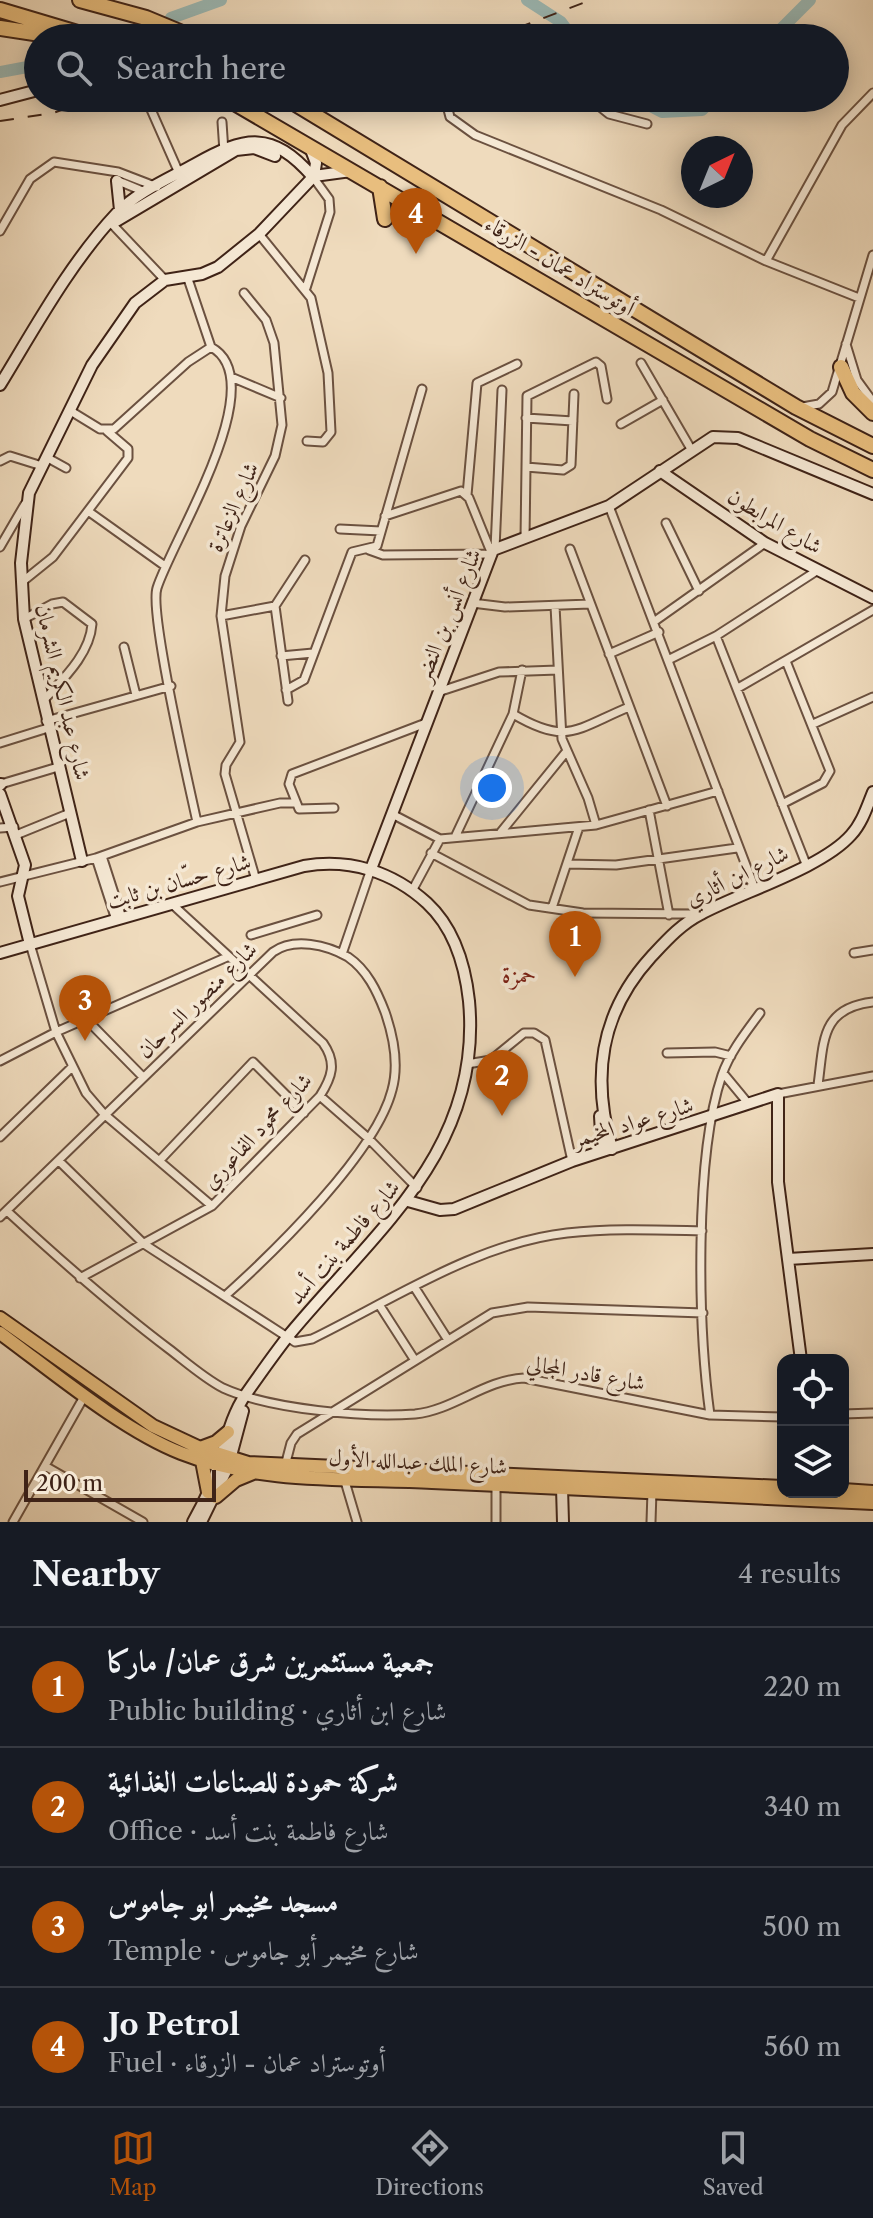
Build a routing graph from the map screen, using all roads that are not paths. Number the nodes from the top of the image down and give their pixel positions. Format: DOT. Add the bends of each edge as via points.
graph roads {
  1 [pos="80,0"];
  2 [pos="114,0"];
  3 [pos="0,10"];
  4 [pos="146,18"];
  5 [pos="47,24"];
  6 [pos="160,24"];
  7 [pos="0,28"];
  8 [pos="24,32"];
  9 [pos="873,93"];
  10 [pos="24,94"];
  11 [pos="0,100"];
  12 [pos="152,112"];
  13 [pos="250,112"];
  14 [pos="309,112"];
  15 [pos="449,112"];
  16 [pos="606,112"];
  17 [pos="222,122"];
  18 [pos="647,124"];
  19 [pos="309,146"];
  20 [pos="224,152"];
  21 [pos="351,171"];
  22 [pos="179,173"];
  23 [pos="311,174"];
  24 [pos="113,177"];
  25 [pos="380,187"];
  26 [pos="155,192"];
  27 [pos="120,210"];
  28 [pos="385,219"];
  29 [pos="111,223"];
  30 [pos="1,228"];
  31 [pos="259,234"];
  32 [pos="873,255"];
  33 [pos="766,261"];
  34 [pos="187,276"];
  35 [pos="165,280"];
  36 [pos="306,288"];
  37 [pos="244,293"];
  38 [pos="859,298"];
  39 [pos="846,344"];
  40 [pos="211,347"];
  41 [pos="641,363"];
  42 [pos="517,364"];
  43 [pos="841,367"];
  44 [pos="231,377"];
  45 [pos="0,385"];
  46 [pos="422,389"];
  47 [pos="502,390"];
  48 [pos="574,394"];
  49 [pos="281,398"];
  50 [pos="607,399"];
  51 [pos="663,400"];
  52 [pos="873,402"];
  53 [pos="796,407"];
  54 [pos="69,410"];
  55 [pos="873,413"];
  56 [pos="526,418"];
  57 [pos="573,421"];
  58 [pos="621,424"];
  59 [pos="107,431"];
  60 [pos="307,441"];
  61 [pos="873,446"];
  62 [pos="691,449"];
  63 [pos="0,461"];
  64 [pos="44,461"];
  65 [pos="526,467"];
  66 [pos="66,468"];
  67 [pos="873,470"];
  68 [pos="660,471"];
  69 [pos="873,494"];
  70 [pos="467,495"];
  71 [pos="25,503"];
  72 [pos="609,506"];
  73 [pos="88,511"];
  74 [pos="385,516"];
  75 [pos="666,523"];
  76 [pos="340,529"];
  77 [pos="381,531"];
  78 [pos="525,538"];
  79 [pos="765,543"];
  80 [pos="0,547"];
  81 [pos="570,549"];
  82 [pos="369,550"];
  83 [pos="492,551"];
  84 [pos="305,560"];
  85 [pos="165,566"];
  86 [pos="818,570"];
  87 [pos="20,583"];
  88 [pos="699,591"];
  89 [pos="873,598"];
  90 [pos="472,603"];
  91 [pos="590,604"];
  92 [pos="275,606"];
  93 [pos="555,606"];
  94 [pos="873,610"];
  95 [pos="221,616"];
  96 [pos="24,619"];
  97 [pos="655,621"];
  98 [pos="659,632"];
  99 [pos="716,636"];
  100 [pos="124,647"];
  101 [pos="313,653"];
  102 [pos="609,654"];
  103 [pos="281,656"];
  104 [pos="670,659"];
  105 [pos="786,661"];
  106 [pos="522,670"];
  107 [pos="558,670"];
  108 [pos="171,686"];
  109 [pos="738,688"];
  110 [pos="286,690"];
  111 [pos="438,692"];
  112 [pos="136,695"];
  113 [pos="873,697"];
  114 [pos="288,701"];
  115 [pos="42,702"];
  116 [pos="629,707"];
  117 [pos="513,714"];
  118 [pos="426,723"];
  119 [pos="47,724"];
  120 [pos="813,724"];
  121 [pos="562,734"];
  122 [pos="0,743"];
  123 [pos="566,752"];
  124 [pos="58,767"];
  125 [pos="0,786"];
  126 [pos="718,791"];
  127 [pos="291,792"];
  128 [pos="873,792"];
  129 [pos="280,803"];
  130 [pos="294,803"];
  131 [pos="782,804"];
  132 [pos="667,806"];
  133 [pos="334,808"];
  134 [pos="649,810"];
  135 [pos="70,813"];
  136 [pos="237,813"];
  137 [pos="392,814"];
  138 [pos="197,822"];
  139 [pos="596,825"];
  140 [pos="579,827"];
  141 [pos="0,828"];
  142 [pos="17,832"];
  143 [pos="501,832"];
  144 [pos="456,835"];
  145 [pos="440,839"];
  146 [pos="737,848"];
  147 [pos="431,853"];
  148 [pos="99,857"];
  149 [pos="658,859"];
  150 [pos="82,861"];
  151 [pos="567,864"];
  152 [pos="806,864"];
  153 [pos="371,869"];
  154 [pos="26,877"];
  155 [pos="256,880"];
  156 [pos="0,882"];
  157 [pos="755,889"];
  158 [pos="412,891"];
  159 [pos="172,904"];
  160 [pos="552,908"];
  161 [pos="701,914"];
  162 [pos="317,915"];
  163 [pos="669,915"];
  164 [pos="119,919"];
  165 [pos="273,928"];
  166 [pos="251,935"];
  167 [pos="30,944"];
  168 [pos="278,948"];
  169 [pos="873,950"];
  170 [pos="0,953"];
  171 [pos="854,953"];
  172 [pos="342,954"];
  173 [pos="227,957"];
  174 [pos="246,974"];
  175 [pos="873,1002"];
  176 [pos="760,1013"];
  177 [pos="86,1019"];
  178 [pos="56,1032"];
  179 [pos="667,1053"];
  180 [pos="731,1056"];
  181 [pos="0,1061"];
  182 [pos="467,1064"];
  183 [pos="71,1068"];
  184 [pos="723,1073"];
  185 [pos="873,1076"];
  186 [pos="143,1077"];
  187 [pos="818,1085"];
  188 [pos="778,1094"];
  189 [pos="320,1096"];
  190 [pos="747,1102"];
  191 [pos="304,1113"];
  192 [pos="104,1114"];
  193 [pos="711,1117"];
  194 [pos="0,1137"];
  195 [pos="368,1138"];
  196 [pos="607,1150"];
  197 [pos="160,1160"];
  198 [pos="59,1161"];
  199 [pos="572,1161"];
  200 [pos="419,1185"];
  201 [pos="408,1201"];
  202 [pos="212,1206"];
  203 [pos="432,1208"];
  204 [pos="7,1211"];
  205 [pos="0,1217"];
  206 [pos="702,1231"];
  207 [pos="144,1244"];
  208 [pos="873,1245"];
  209 [pos="873,1254"];
  210 [pos="788,1259"];
  211 [pos="80,1278"];
  212 [pos="415,1288"];
  213 [pos="225,1296"];
  214 [pos="380,1306"];
  215 [pos="703,1313"];
  216 [pos="0,1318"];
  217 [pos="0,1333"];
  218 [pos="289,1335"];
  219 [pos="448,1340"];
  220 [pos="800,1354"];
  221 [pos="414,1359"];
  222 [pos="248,1393"];
  223 [pos="85,1395"];
  224 [pos="329,1413"];
  225 [pos="873,1413"];
  226 [pos="849,1414"];
  227 [pos="710,1415"];
  228 [pos="777,1417"];
  229 [pos="228,1432"];
  230 [pos="201,1454"];
  231 [pos="225,1461"];
  232 [pos="45,1466"];
  233 [pos="285,1466"];
  234 [pos="255,1472"];
  235 [pos="344,1478"];
  236 [pos="496,1485"];
  237 [pos="777,1487"];
  238 [pos="562,1488"];
  239 [pos="849,1490"];
  240 [pos="652,1491"];
  241 [pos="873,1492"];
  242 [pos="212,1494"];
  243 [pos="873,1503"];
  244 [pos="13,1522"];
  245 [pos="143,1522"];
  246 [pos="193,1522"];
  247 [pos="201,1522"];
  248 [pos="357,1522"];
  249 [pos="496,1522"];
  250 [pos="563,1522"];
  251 [pos="651,1522"];
  1 -- 4 [label="highway"];
  2 -- 4 [label="street"];
  3 -- 5 [label="highway"];
  4 -- 6 [label="highway"];
  7 -- 8 [label="highway"];
  9 -- 33 [label="street" via="842,125"];
  10 -- 11 [label="street"];
  12 -- 22 [label="street"];
  13 -- 19 [label="highway, أوتوستراد عمان - الزرقاء"];
  14 -- 53 [label="highway, أوتوستراد عمان - الزرقاء"];
  15 -- 33 [label="street" via="475,135 661,210"];
  16 -- 18 [label="street"];
  17 -- 20 [label="street"];
  19 -- 21 [label="highway, أوتوستراد عمان - الزرقاء"];
  19 -- 23 [label="street" via="315,157"];
  20 -- 22 [label="street"];
  20 -- 23 [label="street" via="254,148"];
  20 -- 26 [label="street"];
  21 -- 23 [label="street"];
  21 -- 25 [label="highway, أوتوستراد عمان - الزرقاء"];
  22 -- 26 [label="street"];
  23 -- 31 [label="street, شارع عبد الكريم الشرمان"];
  23 -- 36 [label="street" via="329,199 330,212"];
  24 -- 26 [label="street"];
  24 -- 27 [label="street"];
  24 -- 30 [label="street" via="64,161 45,165 30,179"];
  25 -- 28 [label="highway"];
  25 -- 67 [label="highway, أوتوستراد عمان - الزرقاء" via="810,439"];
  26 -- 27 [label="street"];
  26 -- 29 [label="street"];
  27 -- 29 [label="street"];
  29 -- 35 [label="street"];
  29 -- 45 [label="street" via="71,269"];
  31 -- 34 [label="street, شارع عبد الكريم الشرمان" via="218,267"];
  31 -- 36 [label="street"];
  32 -- 38 [label="street"];
  33 -- 38 [label="street"];
  34 -- 35 [label="street, شارع عبد الكريم الشرمان"];
  34 -- 40 [label="street"];
  35 -- 54 [label="street, شارع عبد الكريم الشرمان" via="126,312"];
  36 -- 60 [label="street" via="322,336 331,432 323,442"];
  37 -- 49 [label="street, شارع الزعاترة" via="266,320"];
  38 -- 39 [label="street"];
  39 -- 43 [label="street"];
  39 -- 52 [label="street" via="857,380"];
  40 -- 44 [label="street"];
  40 -- 59 [label="street" via="121,425"];
  41 -- 51 [label="street"];
  42 -- 70 [label="street" via="477,383"];
  43 -- 53 [label="street" via="824,401"];
  43 -- 55 [label="highway" via="853,393"];
  44 -- 49 [label="street"];
  44 -- 85 [label="street" via="232,405 224,433"];
  46 -- 74 [label="street"];
  47 -- 83 [label="street"];
  48 -- 57 [label="street"];
  49 -- 95 [label="street, شارع الزعاترة" via="279,448 230,552"];
  50 -- 56 [label="street" via="596,362 529,395"];
  51 -- 58 [label="street"];
  51 -- 62 [label="street"];
  53 -- 61 [label="highway, أوتوستراد عمان - الزرقاء"];
  54 -- 59 [label="street"];
  54 -- 64 [label="street, شارع عبد الكريم الشرمان"];
  56 -- 57 [label="street"];
  56 -- 65 [label="street"];
  57 -- 65 [label="street" via="569,467"];
  59 -- 73 [label="street" via="129,454"];
  62 -- 68 [label="street, شارع أنس بن النضر"];
  62 -- 69 [label="street, شارع أنس بن النضر" via="713,437 738,438"];
  63 -- 64 [label="street" via="10,456"];
  64 -- 66 [label="street"];
  64 -- 71 [label="street, شارع عبد الكريم الشرمان"];
  65 -- 78 [label="street"];
  68 -- 72 [label="street, شارع أنس بن النضر"];
  68 -- 79 [label="street, شارع المرابطون"];
  70 -- 74 [label="street" via="457,491"];
  70 -- 83 [label="street"];
  71 -- 80 [label="street"];
  71 -- 87 [label="street, شارع عبد الكريم الشرمان"];
  72 -- 78 [label="street, شارع أنس بن النضر"];
  72 -- 97 [label="street"];
  73 -- 85 [label="street"];
  73 -- 87 [label="street" via="47,564"];
  74 -- 77 [label="street"];
  75 -- 88 [label="street"];
  76 -- 77 [label="street"];
  77 -- 82 [label="street" via="377,546"];
  78 -- 83 [label="street, شارع أنس بن النضر"];
  79 -- 86 [label="street, شارع المرابطون"];
  79 -- 88 [label="street"];
  81 -- 91 [label="street"];
  82 -- 83 [label="street" via="383,555"];
  82 -- 101 [label="street" via="358,549 349,557"];
  83 -- 90 [label="street, شارع أنس بن النضر"];
  84 -- 92 [label="street"];
  85 -- 108 [label="street" via="156,601"];
  86 -- 89 [label="street, شارع المرابطون"];
  86 -- 99 [label="street"];
  87 -- 96 [label="street, شارع عبد الكريم الشرمان"];
  88 -- 97 [label="street"];
  90 -- 93 [label="street"];
  90 -- 111 [label="street, شارع أنس بن النضر"];
  91 -- 93 [label="street"];
  91 -- 102 [label="street"];
  92 -- 95 [label="street"];
  92 -- 103 [label="street"];
  93 -- 107 [label="street"];
  94 -- 105 [label="street"];
  95 -- 136 [label="street, شارع الزعاترة" via="240,742 225,770"];
  96 -- 115 [label="street, شارع عبد الكريم الشرمان"];
  96 -- 115 [label="street" via="63,602 92,624 78,659"];
  97 -- 98 [label="street"];
  98 -- 102 [label="street"];
  98 -- 104 [label="street"];
  99 -- 104 [label="street"];
  99 -- 109 [label="street"];
  100 -- 112 [label="street"];
  101 -- 103 [label="street"];
  101 -- 110 [label="street" via="302,682"];
  102 -- 116 [label="street"];
  103 -- 110 [label="street"];
  104 -- 126 [label="street"];
  105 -- 109 [label="street"];
  105 -- 120 [label="street"];
  106 -- 107 [label="street"];
  106 -- 111 [label="street" via="487,675"];
  106 -- 117 [label="street"];
  107 -- 121 [label="street"];
  108 -- 112 [label="street"];
  108 -- 138 [label="street"];
  109 -- 131 [label="street"];
  110 -- 114 [label="street"];
  111 -- 118 [label="street, شارع أنس بن النضر"];
  112 -- 119 [label="street"];
  113 -- 120 [label="street"];
  115 -- 119 [label="street, شارع عبد الكريم الشرمان"];
  116 -- 121 [label="street"];
  116 -- 132 [label="street"];
  117 -- 121 [label="street"];
  117 -- 144 [label="street"];
  118 -- 127 [label="street" via="298,769 289,780"];
  118 -- 137 [label="street, شارع أنس بن النضر"];
  119 -- 122 [label="street"];
  119 -- 124 [label="street, شارع عبد الكريم الشرمان"];
  120 -- 131 [label="street" via="829,776"];
  121 -- 123 [label="street"];
  123 -- 139 [label="street"];
  123 -- 143 [label="street"];
  124 -- 125 [label="street"];
  124 -- 135 [label="street, شارع عبد الكريم الشرمان"];
  125 -- 142 [label="street"];
  126 -- 132 [label="street"];
  126 -- 146 [label="street"];
  127 -- 129 [label="street"];
  127 -- 130 [label="street"];
  128 -- 152 [label="street, شارع ابن أثاري" via="849,838"];
  129 -- 130 [label="street"];
  129 -- 136 [label="street"];
  130 -- 133 [label="street" via="302,810"];
  131 -- 152 [label="street"];
  132 -- 134 [label="street"];
  134 -- 139 [label="street"];
  134 -- 149 [label="street"];
  135 -- 142 [label="street"];
  135 -- 150 [label="street, شارع عبد الكريم الشرمان"];
  136 -- 138 [label="street"];
  136 -- 155 [label="street, شارع الزعاترة"];
  137 -- 145 [label="street"];
  137 -- 153 [label="street, شارع أنس بن النضر"];
  138 -- 148 [label="street"];
  139 -- 140 [label="street"];
  140 -- 143 [label="street"];
  140 -- 151 [label="street"];
  141 -- 142 [label="street"];
  142 -- 154 [label="street"];
  143 -- 144 [label="street"];
  144 -- 145 [label="street"];
  145 -- 147 [label="street"];
  146 -- 149 [label="street"];
  146 -- 157 [label="street"];
  147 -- 158 [label="street"];
  147 -- 160 [label="street" via="512,898"];
  148 -- 150 [label="street"];
  148 -- 164 [label="street"];
  149 -- 151 [label="street"];
  149 -- 163 [label="street"];
  150 -- 154 [label="street"];
  151 -- 160 [label="street"];
  152 -- 157 [label="street, شارع ابن أثاري"];
  153 -- 155 [label="street, شارع حسّان بن ثابت" via="315,864"];
  153 -- 158 [label="street, شارع فاطمة بنت أسد"];
  153 -- 172 [label="street, شارع أنس بن النضر"];
  154 -- 156 [label="street"];
  154 -- 167 [label="street" via="20,900"];
  155 -- 159 [label="street, شارع حسّان بن ثابت"];
  157 -- 161 [label="street, شارع ابن أثاري"];
  158 -- 182 [label="street, شارع فاطمة بنت أسد" via="444,923 459,952 470,1016"];
  159 -- 164 [label="street, شارع حسّان بن ثابت"];
  159 -- 173 [label="street, شارع محمود الفاعوري"];
  160 -- 163 [label="street"];
  161 -- 163 [label="street"];
  161 -- 196 [label="street, شارع ابن أثاري" via="662,945 616,1007 604,1041 600,1094"];
  162 -- 165 [label="street"];
  164 -- 167 [label="street, شارع حسّان بن ثابت"];
  165 -- 166 [label="street"];
  165 -- 168 [label="street"];
  167 -- 170 [label="street, شارع حسّان بن ثابت"];
  167 -- 178 [label="street"];
  168 -- 172 [label="street, شارع منصور السرحان" via="305,944"];
  168 -- 174 [label="street, شارع منصور السرحان"];
  169 -- 171 [label="street"];
  172 -- 195 [label="street" via="375,988 391,1037 393,1089"];
  173 -- 174 [label="street, شارع محمود الفاعوري"];
  173 -- 177 [label="street"];
  174 -- 186 [label="street, شارع منصور السرحان"];
  174 -- 189 [label="street, شارع محمود الفاعوري" via="328,1051 332,1074"];
  175 -- 187 [label="street" via="844,1009 831,1021"];
  176 -- 180 [label="street"];
  177 -- 178 [label="street"];
  177 -- 186 [label="street"];
  178 -- 181 [label="street"];
  178 -- 183 [label="street"];
  179 -- 180 [label="street"];
  180 -- 184 [label="street"];
  182 -- 199 [label="street" via="491,1060 524,1033 545,1040"];
  182 -- 200 [label="street, شارع فاطمة بنت أسد" via="450,1125"];
  183 -- 192 [label="street"];
  183 -- 194 [label="street"];
  184 -- 190 [label="street"];
  184 -- 193 [label="street"];
  185 -- 187 [label="street, شارع عواد المخيمر"];
  186 -- 192 [label="street, شارع منصور السرحان"];
  187 -- 188 [label="street, شارع عواد المخيمر"];
  188 -- 190 [label="street, شارع عواد المخيمر"];
  188 -- 210 [label="street" via="778,1182"];
  189 -- 191 [label="street, شارع محمود الفاعوري"];
  189 -- 195 [label="street"];
  190 -- 193 [label="street, شارع عواد المخيمر"];
  191 -- 197 [label="street" via="253,1062"];
  191 -- 202 [label="street, شارع محمود الفاعوري"];
  192 -- 197 [label="street"];
  192 -- 198 [label="street, شارع منصور السرحان"];
  193 -- 196 [label="street, شارع عواد المخيمر"];
  193 -- 206 [label="street"];
  195 -- 200 [label="street"];
  195 -- 213 [label="street" via="303,1221"];
  196 -- 199 [label="street, شارع عواد المخيمر"];
  197 -- 202 [label="street"];
  198 -- 204 [label="street, شارع منصور السرحان"];
  198 -- 207 [label="street"];
  199 -- 203 [label="street, شارع عواد المخيمر" via="454,1209"];
  200 -- 201 [label="street, شارع فاطمة بنت أسد"];
  200 -- 203 [label="street"];
  201 -- 203 [label="street, شارع عواد المخيمر"];
  201 -- 218 [label="street, شارع فاطمة بنت أسد"];
  202 -- 207 [label="street, شارع محمود الفاعوري"];
  204 -- 205 [label="street, شارع منصور السرحان"];
  204 -- 211 [label="street, شارع قادر المجالي"];
  206 -- 212 [label="street" via="567,1233 506,1248"];
  206 -- 215 [label="street"];
  207 -- 211 [label="street, شارع محمود الفاعوري"];
  207 -- 213 [label="street"];
  208 -- 209 [label="street"];
  209 -- 210 [label="street"];
  210 -- 220 [label="street"];
  211 -- 222 [label="street, شارع قادر المجالي" via="208,1379"];
  212 -- 214 [label="street"];
  212 -- 219 [label="street"];
  213 -- 218 [label="street"];
  214 -- 218 [label="street" via="312,1339"];
  214 -- 221 [label="street"];
  215 -- 219 [label="street" via="528,1307 492,1313"];
  215 -- 227 [label="street"];
  216 -- 230 [label="main road, شارع الملك عبدالله الأول" via="120,1406"];
  217 -- 223 [label="main road, شارع الملك عبدالله الأول"];
  218 -- 222 [label="street, شارع فاطمة بنت أسد"];
  219 -- 221 [label="street"];
  221 -- 224 [label="street"];
  222 -- 224 [label="street, شارع قادر المجالي"];
  222 -- 229 [label="street, شارع فاطمة بنت أسد"];
  222 -- 231 [label="street, شارع فاطمة بنت أسد"];
  223 -- 230 [label="main road, شارع الملك عبدالله الأول" via="166,1446"];
  223 -- 232 [label="street"];
  224 -- 227 [label="street, شارع قادر المجالي" via="428,1412 493,1384 524,1378"];
  224 -- 233 [label="street" via="295,1436"];
  225 -- 226 [label="street"];
  227 -- 228 [label="street, شارع قادر المجالي"];
  229 -- 230 [label="main road"];
  229 -- 231 [label="street, شارع فاطمة بنت أسد"];
  230 -- 231 [label="main road, شارع الملك عبدالله الأول"];
  230 -- 242 [label="main road"];
  231 -- 233 [label="main road, شارع الملك عبدالله الأول"];
  231 -- 234 [label="main road, شارع الملك عبدالله الأول"];
  231 -- 242 [label="street"];
  232 -- 244 [label="street"];
  232 -- 245 [label="street"];
  233 -- 237 [label="main road, شارع الملك عبدالله الأول"];
  234 -- 235 [label="main road, شارع الملك عبدالله الأول"];
  234 -- 242 [label="main road"];
  235 -- 236 [label="main road, شارع الملك عبدالله الأول"];
  235 -- 248 [label="street"];
  236 -- 238 [label="main road, شارع الملك عبدالله الأول"];
  236 -- 249 [label="street"];
  238 -- 240 [label="main road, شارع الملك عبدالله الأول"];
  238 -- 250 [label="street"];
  239 -- 241 [label="main road"];
  240 -- 243 [label="main road, شارع الملك عبدالله الأول"];
  240 -- 251 [label="street"];
  242 -- 246 [label="street"];
  242 -- 247 [label="street"];
}
